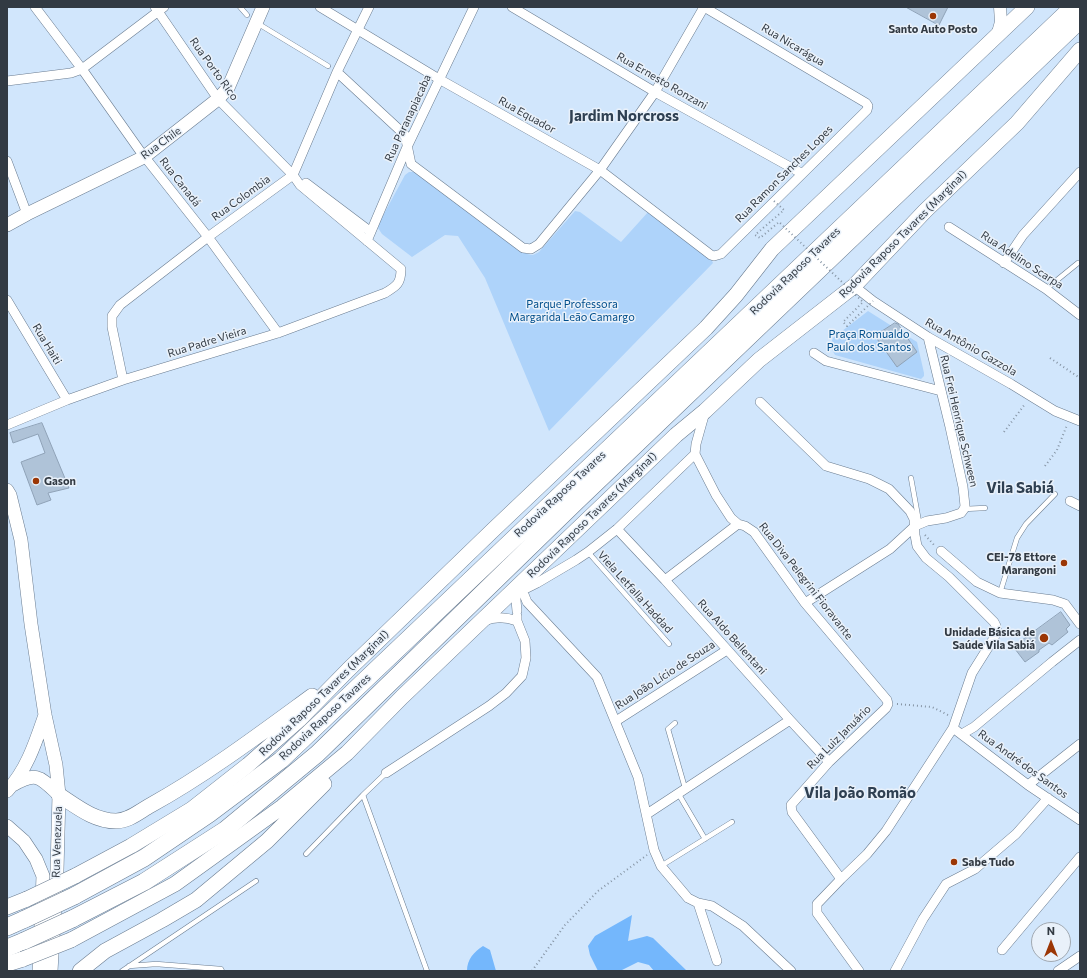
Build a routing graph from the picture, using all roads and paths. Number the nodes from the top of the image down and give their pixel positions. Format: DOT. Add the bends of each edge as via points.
graph roads {
  1 [pos="36,7"];
  2 [pos="240,7"];
  3 [pos="263,7"];
  4 [pos="320,7"];
  5 [pos="369,7"];
  6 [pos="474,7"];
  7 [pos="512,7"];
  8 [pos="704,7"];
  9 [pos="1000,7"];
  10 [pos="1027,7"];
  11 [pos="1072,7"];
  12 [pos="159,9"];
  13 [pos="251,18"];
  14 [pos="1080,20"];
  15 [pos="358,30"];
  16 [pos="997,36"];
  17 [pos="1080,50"];
  18 [pos="328,66"];
  19 [pos="82,69"];
  20 [pos="337,72"];
  21 [pos="439,79"];
  22 [pos="7,81"];
  23 [pos="655,92"];
  24 [pos="218,99"];
  25 [pos="868,106"];
  26 [pos="407,147"];
  27 [pos="144,156"];
  28 [pos="7,161"];
  29 [pos="600,170"];
  30 [pos="1080,172"];
  31 [pos="801,173"];
  32 [pos="293,175"];
  33 [pos="774,201"];
  34 [pos="27,214"];
  35 [pos="7,226"];
  36 [pos="949,227"];
  37 [pos="370,232"];
  38 [pos="208,237"];
  39 [pos="367,241"];
  40 [pos="714,256"];
  41 [pos="1004,263"];
  42 [pos="1078,263"];
  43 [pos="401,270"];
  44 [pos="854,286"];
  45 [pos="1046,289"];
  46 [pos="7,300"];
  47 [pos="873,301"];
  48 [pos="1080,315"];
  49 [pos="278,333"];
  50 [pos="928,337"];
  51 [pos="814,353"];
  52 [pos="1050,358"];
  53 [pos="1080,378"];
  54 [pos="122,380"];
  55 [pos="941,391"];
  56 [pos="1030,396"];
  57 [pos="67,400"];
  58 [pos="760,402"];
  59 [pos="705,411"];
  60 [pos="1069,418"];
  61 [pos="1080,421"];
  62 [pos="7,425"];
  63 [pos="1004,432"];
  64 [pos="695,454"];
  65 [pos="1045,466"];
  66 [pos="911,478"];
  67 [pos="7,490"];
  68 [pos="1055,494"];
  69 [pos="1070,502"];
  70 [pos="1080,506"];
  71 [pos="985,508"];
  72 [pos="964,509"];
  73 [pos="738,524"];
  74 [pos="917,525"];
  75 [pos="617,529"];
  76 [pos="941,551"];
  77 [pos="588,552"];
  78 [pos="665,580"];
  79 [pos="521,586"];
  80 [pos="1000,593"];
  81 [pos="527,602"];
  82 [pos="805,603"];
  83 [pos="517,611"];
  84 [pos="517,621"];
  85 [pos="1080,624"];
  86 [pos="475,628"];
  87 [pos="1080,640"];
  88 [pos="669,644"];
  89 [pos="727,650"];
  90 [pos="348,670"];
  91 [pos="888,704"];
  92 [pos="45,715"];
  93 [pos="956,719"];
  94 [pos="790,720"];
  95 [pos="616,721"];
  96 [pos="675,723"];
  97 [pos="953,728"];
  98 [pos="962,734"];
  99 [pos="1080,744"];
  100 [pos="347,753"];
  101 [pos="829,762"];
  102 [pos="386,773"];
  103 [pos="1028,785"];
  104 [pos="10,788"];
  105 [pos="681,791"];
  106 [pos="59,795"];
  107 [pos="363,795"];
  108 [pos="1048,798"];
  109 [pos="647,814"];
  110 [pos="1080,820"];
  111 [pos="732,822"];
  112 [pos="7,826"];
  113 [pos="705,839"];
  114 [pos="306,854"];
  115 [pos="1080,857"];
  116 [pos="642,858"];
  117 [pos="660,866"];
  118 [pos="841,879"];
  119 [pos="256,881"];
  120 [pos="698,903"];
  121 [pos="7,907"];
  122 [pos="7,927"];
  123 [pos="7,948"];
  124 [pos="1002,950"];
  125 [pos="1080,956"];
  126 [pos="717,961"];
  127 [pos="7,964"];
  128 [pos="128,966"];
  129 [pos="39,971"];
  130 [pos="51,971"];
  131 [pos="80,971"];
  132 [pos="122,971"];
  133 [pos="222,971"];
  134 [pos="427,971"];
  135 [pos="532,971"];
  136 [pos="791,971"];
  137 [pos="859,971"];
  138 [pos="895,971"];
  139 [pos="1058,971"];
  1 -- 19 [label="street, Rua Canadá"];
  2 -- 13 [label="lane"];
  3 -- 13 [label="main road, Rua Chile"];
  4 -- 15 [label="street, Rua Equador"];
  5 -- 15 [label="street"];
  6 -- 21 [label="street, Rua Paranapiacaba"];
  7 -- 23 [label="street, Rua Ernesto Ronzani"];
  8 -- 23 [label="street"];
  8 -- 25 [label="street, Rua Nicarágua"];
  9 -- 16 [label="street" via="1001,22"];
  10 -- 16 [label="highway, Rodovia Raposo Tavares (Marginal)"];
  11 -- 122 [label="highway, Rodovia Raposo Tavares, bridge" via="281,760 209,814 144,858 74,896"];
  12 -- 19 [label="street"];
  12 -- 24 [label="street, Rua Porto Rico"];
  13 -- 18 [label="lane"];
  13 -- 24 [label="main road, Rua Chile" via="228,88"];
  14 -- 123 [label="highway, Rodovia Raposo Tavares, bridge" via="576,502 318,754 225,830 144,882 72,919"];
  15 -- 20 [label="street"];
  15 -- 21 [label="street, Rua Equador"];
  16 -- 90 [label="highway, Rodovia Raposo Tavares (Marginal)" via="772,249 706,328"];
  17 -- 44 [label="highway, Rodovia Raposo Tavares (Marginal)" via="1017,123 924,211"];
  19 -- 22 [label="street" via="71,73"];
  19 -- 27 [label="street, Rua Canadá"];
  20 -- 26 [label="street" via="404,135"];
  20 -- 32 [label="street"];
  21 -- 26 [label="street, Rua Paranapiacaba"];
  21 -- 29 [label="street, Rua Equador"];
  23 -- 29 [label="street"];
  23 -- 31 [label="street, Rua Ernesto Ronzani"];
  24 -- 27 [label="main road, Rua Chile"];
  24 -- 32 [label="street, Rua Porto Rico"];
  25 -- 31 [label="street, Rua Ramon Sanches Lopes" via="867,110"];
  26 -- 29 [label="street" via="411,164 523,248 531,249 539,244"];
  26 -- 37 [label="street, Rua Paranapiacaba"];
  27 -- 34 [label="main road, Rua Chile"];
  27 -- 38 [label="street, Rua Canadá"];
  28 -- 34 [label="street"];
  29 -- 40 [label="street, Rua Equador"];
  30 -- 41 [label="street" via="1022,235"];
  31 -- 33 [label="street, Rua Ramon Sanches Lopes"];
  32 -- 37 [label="street, Rua Porto Rico"];
  32 -- 38 [label="street, Rua Colombia"];
  32 -- 39 [label="street, Rua Porto Rico" via="300,185"];
  33 -- 40 [label="street, Rua Ramon Sanches Lopes" via="721,254"];
  33 -- 47 [label="path, bridge" via="784,210 755,235 760,238 779,222 863,302 843,322 847,326"];
  34 -- 35 [label="main road, Rua Chile"];
  36 -- 41 [label="street, Rua Adelino Scarpa"];
  37 -- 39 [label="street, Rua Paranapiacaba"];
  38 -- 49 [label="street, Rua Canadá"];
  38 -- 54 [label="street, Rua Colombia" via="120,305 112,316"];
  39 -- 43 [label="street, Rua Porto Rico"];
  41 -- 45 [label="street, Rua Adelino Scarpa"];
  42 -- 45 [label="lane"];
  43 -- 49 [label="street, Rua Padre Vieira" via="401,279 395,288"];
  44 -- 47 [label="street, Rua Antônio Gazzola"];
  44 -- 59 [label="highway, Rodovia Raposo Tavares (Marginal)" via="759,360"];
  45 -- 48 [label="street, Rua Adelino Scarpa"];
  46 -- 57 [label="street, Rua Haiti"];
  47 -- 50 [label="street, Rua Antônio Gazzola"];
  49 -- 54 [label="street, Rua Padre Vieira"];
  50 -- 55 [label="street, Rua Frei Henrique Schween"];
  50 -- 56 [label="street, Rua Antônio Gazzola"];
  51 -- 55 [label="street" via="826,362"];
  52 -- 53 [label="path"];
  54 -- 57 [label="street, Rua Padre Vieira"];
  55 -- 72 [label="street, Rua Frei Henrique Schween" via="963,486"];
  56 -- 60 [label="street, Rua Antônio Gazzola"];
  56 -- 63 [label="path"];
  57 -- 62 [label="street, Rua Padre Vieira"];
  58 -- 74 [label="street" via="826,466 869,479 889,489 910,511"];
  59 -- 64 [label="street"];
  59 -- 79 [label="highway, Rodovia Raposo Tavares (Marginal)" via="671,440"];
  60 -- 61 [label="street, Rua Antônio Gazzola"];
  60 -- 65 [label="path" via="1057,450"];
  64 -- 73 [label="street, Rua Diva Pelegrini Fioravante" via="716,495"];
  64 -- 75 [label="street"];
  66 -- 74 [label="lane"];
  67 -- 92 [label="main road, Rua Venezuela" via="21,540"];
  68 -- 80 [label="lane" via="1026,524 1017,538"];
  69 -- 70 [label="street"];
  71 -- 72 [label="lane"];
  72 -- 74 [label="street" via="946,518"];
  73 -- 78 [label="street"];
  73 -- 82 [label="street, Rua Diva Pelegrini Fioravante" via="754,532"];
  74 -- 76 [label="path"];
  74 -- 82 [label="street" via="890,549"];
  74 -- 93 [label="street" via="917,546 926,558 949,577 997,627 994,638 972,673"];
  75 -- 77 [label="street"];
  75 -- 78 [label="street, Rua Aldo Bellentani"];
  76 -- 80 [label="street" via="977,582"];
  77 -- 79 [label="street" via="537,583"];
  77 -- 88 [label="lane, Viela Letfalla Haddad"];
  78 -- 89 [label="street, Rua Aldo Bellentani"];
  79 -- 81 [label="street"];
  79 -- 83 [label="street"];
  79 -- 86 [label="highway, Rodovia Raposo Tavares (Marginal)"];
  80 -- 85 [label="street" via="1065,604"];
  81 -- 83 [label="street"];
  81 -- 95 [label="street" via="597,677"];
  82 -- 91 [label="street, Rua Diva Pelegrini Fioravante"];
  83 -- 84 [label="street"];
  84 -- 86 [label="street" via="503,617 495,618 486,620"];
  84 -- 102 [label="street" via="525,641 526,658 522,676 489,706"];
  86 -- 100 [label="highway, Rodovia Raposo Tavares (Marginal)"];
  87 -- 98 [label="street" via="974,727"];
  89 -- 94 [label="street, Rua Aldo Bellentani"];
  89 -- 95 [label="street, Rua João Lício de Souza"];
  90 -- 106 [label="highway" via="255,738 166,797 125,820 102,820"];
  90 -- 121 [label="highway, Rodovia Raposo Tavares (Marginal), bridge" via="299,720 248,765 192,808 131,846 75,876"];
  91 -- 93 [label="path" via="932,707"];
  91 -- 101 [label="street, Rua Luiz Januário"];
  92 -- 104 [label="main road" via="27,761"];
  92 -- 106 [label="main road, Rua Venezuela" via="56,765"];
  93 -- 97 [label="street"];
  94 -- 101 [label="street, Rua Aldo Bellentani"];
  94 -- 105 [label="street"];
  95 -- 109 [label="street" via="638,777"];
  96 -- 105 [label="lane" via="668,729"];
  97 -- 98 [label="street, Rua André dos Santos"];
  97 -- 118 [label="street" via="886,831"];
  98 -- 103 [label="street, Rua André dos Santos"];
  99 -- 103 [label="street"];
  100 -- 127 [label="highway, Rodovia Raposo Tavares (Marginal), bridge" via="282,808 175,884 71,940"];
  100 -- 131 [label="highway" via="338,770 267,841 196,900 105,951"];
  101 -- 118 [label="street, Rua Luiz Januário" via="792,805 792,812"];
  102 -- 107 [label="lane"];
  103 -- 108 [label="street, Rua André dos Santos"];
  104 -- 106 [label="main road" via="25,778 34,777 45,782"];
  105 -- 109 [label="street"];
  105 -- 113 [label="lane"];
  106 -- 130 [label="main road, Rua Venezuela"];
  107 -- 114 [label="lane"];
  107 -- 134 [label="lane"];
  108 -- 110 [label="street, Rua André dos Santos"];
  108 -- 138 [label="street" via="1016,834 975,869 946,884 923,919"];
  109 -- 117 [label="street"];
  111 -- 113 [label="lane"];
  112 -- 129 [label="main road, Rua Venezuela" via="24,841 43,876"];
  113 -- 117 [label="lane"];
  115 -- 124 [label="street"];
  116 -- 135 [label="path" via="598,891 565,925"];
  117 -- 120 [label="street" via="688,898"];
  118 -- 137 [label="street" via="817,904 817,913"];
  119 -- 128 [label="lane"];
  120 -- 126 [label="street"];
  120 -- 136 [label="street" via="712,906 743,926"];
  125 -- 139 [label="street"];
  128 -- 132 [label="lane"];
  128 -- 133 [label="lane" via="156,964"];
}
